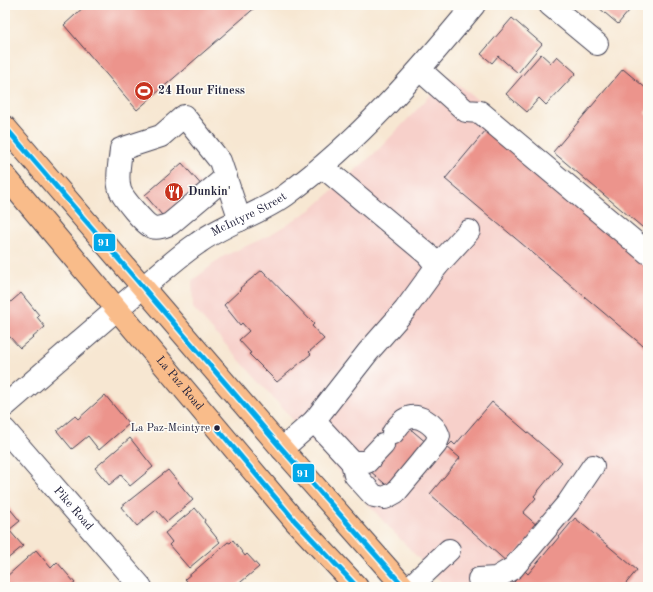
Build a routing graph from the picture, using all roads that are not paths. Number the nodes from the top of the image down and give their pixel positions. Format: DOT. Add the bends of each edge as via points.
graph roads {
  1 [pos="474,5"];
  2 [pos="550,5"];
  3 [pos="597,44"];
  4 [pos="420,70"];
  5 [pos="5,127"];
  6 [pos="322,167"];
  7 [pos="5,176"];
  8 [pos="226,177"];
  9 [pos="240,220"];
  10 [pos="469,231"];
  11 [pos="648,253"];
  12 [pos="437,266"];
  13 [pos="143,288"];
  14 [pos="117,309"];
  15 [pos="5,406"];
  16 [pos="314,421"];
  17 [pos="5,430"];
  18 [pos="282,449"];
  19 [pos="352,462"];
  20 [pos="593,466"];
  21 [pos="449,550"];
  22 [pos="479,579"];
  23 [pos="141,587"];
  24 [pos="357,587"];
  25 [pos="404,587"];
  26 [pos="410,587"];
  1 -- 4 [label="street, McIntyre Street"];
  2 -- 3 [label="street"];
  4 -- 6 [label="street, McIntyre Street" via="369,124"];
  4 -- 11 [label="street" via="466,111 480,112"];
  5 -- 13 [label="main road"];
  6 -- 9 [label="street, McIntyre Street" via="284,196"];
  6 -- 12 [label="street" via="427,254"];
  7 -- 14 [label="main road, La Paz Road"];
  8 -- 8 [label="street" via="220,160 190,111 161,136 121,149 118,180 120,191 145,223 152,228 170,224"];
  8 -- 9 [label="street"];
  9 -- 13 [label="street, McIntyre Street" via="222,227 198,243"];
  10 -- 12 [label="street"];
  12 -- 16 [label="street"];
  13 -- 14 [label="street, McIntyre Street"];
  13 -- 18 [label="main road"];
  14 -- 15 [label="street, McIntyre Street"];
  14 -- 24 [label="main road, La Paz Road" via="295,521"];
  16 -- 18 [label="street"];
  16 -- 19 [label="street"];
  17 -- 23 [label="street, Pike Road"];
  18 -- 25 [label="main road"];
  19 -- 19 [label="street" via="367,462 404,419 413,416 436,428 439,436 436,444 396,492 385,498 374,496 355,475"];
  20 -- 22 [label="street" via="568,503 513,568 496,578"];
  21 -- 26 [label="street"];
}
